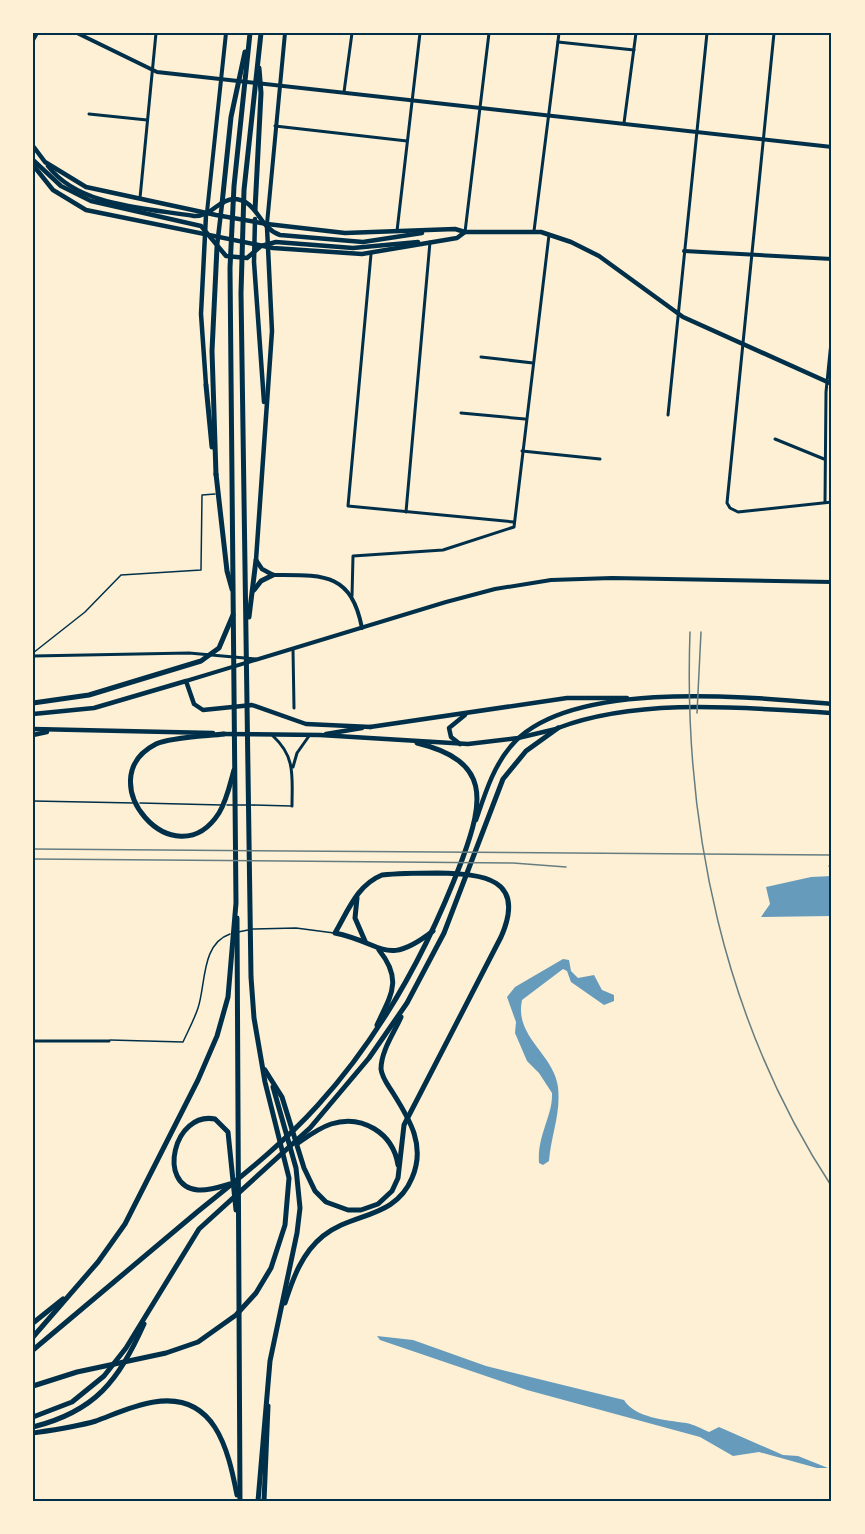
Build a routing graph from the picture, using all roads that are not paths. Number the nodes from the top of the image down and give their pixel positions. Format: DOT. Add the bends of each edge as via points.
graph roads {
  1 [pos="37,33"];
  2 [pos="77,33"];
  3 [pos="156,33"];
  4 [pos="226,33"];
  5 [pos="261,33"];
  6 [pos="285,33"];
  7 [pos="352,33"];
  8 [pos="420,33"];
  9 [pos="489,33"];
  10 [pos="559,33"];
  11 [pos="636,33"];
  12 [pos="707,33"];
  13 [pos="774,33"];
  14 [pos="250,35"];
  15 [pos="33,40"];
  16 [pos="558,42"];
  17 [pos="634,50"];
  18 [pos="258,56"];
  19 [pos="152,70"];
  20 [pos="224,79"];
  21 [pos="277,85"];
  22 [pos="344,92"];
  23 [pos="412,99"];
  24 [pos="480,107"];
  25 [pos="89,114"];
  26 [pos="549,115"];
  27 [pos="147,120"];
  28 [pos="624,123"];
  29 [pos="275,126"];
  30 [pos="696,131"];
  31 [pos="764,139"];
  32 [pos="407,141"];
  33 [pos="33,146"];
  34 [pos="832,147"];
  35 [pos="33,160"];
  36 [pos="45,162"];
  37 [pos="33,165"];
  38 [pos="140,198"];
  39 [pos="222,204"];
  40 [pos="255,210"];
  41 [pos="207,212"];
  42 [pos="267,224"];
  43 [pos="397,231"];
  44 [pos="430,231"];
  45 [pos="534,231"];
  46 [pos="465,232"];
  47 [pos="204,234"];
  48 [pos="549,234"];
  49 [pos="428,242"];
  50 [pos="217,247"];
  51 [pos="268,247"];
  52 [pos="684,251"];
  53 [pos="254,254"];
  54 [pos="371,254"];
  55 [pos="751,255"];
  56 [pos="832,259"];
  57 [pos="679,315"];
  58 [pos="832,332"];
  59 [pos="743,344"];
  60 [pos="481,357"];
  61 [pos="533,363"];
  62 [pos="829,383"];
  63 [pos="206,386"];
  64 [pos="460,413"];
  65 [pos="668,415"];
  66 [pos="265,417"];
  67 [pos="525,419"];
  68 [pos="775,439"];
  69 [pos="522,451"];
  70 [pos="600,459"];
  71 [pos="824,459"];
  72 [pos="216,475"];
  73 [pos="218,494"];
  74 [pos="825,502"];
  75 [pos="832,502"];
  76 [pos="406,512"];
  77 [pos="514,522"];
  78 [pos="256,560"];
  79 [pos="273,575"];
  80 [pos="832,582"];
  81 [pos="254,591"];
  82 [pos="352,596"];
  83 [pos="235,598"];
  84 [pos="235,611"];
  85 [pos="362,628"];
  86 [pos="247,634"];
  87 [pos="293,649"];
  88 [pos="33,654"];
  89 [pos="256,659"];
  90 [pos="186,681"];
  91 [pos="633,698"];
  92 [pos="33,703"];
  93 [pos="832,704"];
  94 [pos="294,708"];
  95 [pos="832,713"];
  96 [pos="33,714"];
  97 [pos="467,714"];
  98 [pos="370,727"];
  99 [pos="558,728"];
  100 [pos="33,729"];
  101 [pos="56,730"];
  102 [pos="224,734"];
  103 [pos="33,735"];
  104 [pos="272,735"];
  105 [pos="310,735"];
  106 [pos="320,735"];
  107 [pos="518,738"];
  108 [pos="417,743"];
  109 [pos="460,744"];
  110 [pos="236,762"];
  111 [pos="292,771"];
  112 [pos="33,801"];
  113 [pos="292,806"];
  114 [pos="476,823"];
  115 [pos="359,891"];
  116 [pos="236,903"];
  117 [pos="357,922"];
  118 [pos="433,931"];
  119 [pos="338,934"];
  120 [pos="366,942"];
  121 [pos="379,950"];
  122 [pos="407,1003"];
  123 [pos="372,1037"];
  124 [pos="33,1041"];
  125 [pos="109,1041"];
  126 [pos="265,1070"];
  127 [pos="271,1080"];
  128 [pos="408,1117"];
  129 [pos="286,1151"];
  130 [pos="399,1170"];
  131 [pos="232,1184"];
  132 [pos="238,1223"];
  133 [pos="69,1295"];
  134 [pos="154,1301"];
  135 [pos="278,1321"];
  136 [pos="33,1323"];
  137 [pos="33,1337"];
  138 [pos="33,1350"];
  139 [pos="268,1383"];
  140 [pos="33,1386"];
  141 [pos="33,1418"];
  142 [pos="33,1427"];
  143 [pos="33,1433"];
  144 [pos="239,1501"];
  145 [pos="258,1501"];
  146 [pos="264,1501"];
  1 -- 15 [label="main road"];
  2 -- 19 [label="main road"];
  3 -- 19 [label="street"];
  4 -- 20 [label="main road"];
  5 -- 18 [label="highway"];
  6 -- 21 [label="main road"];
  7 -- 22 [label="street"];
  8 -- 23 [label="street"];
  9 -- 24 [label="street"];
  10 -- 16 [label="street"];
  11 -- 17 [label="street"];
  12 -- 30 [label="street"];
  13 -- 31 [label="street"];
  14 -- 39 [label="highway" via="235,89"];
  14 -- 83 [label="highway" via="234,186 230,268"];
  16 -- 17 [label="street"];
  16 -- 26 [label="street"];
  17 -- 28 [label="street"];
  18 -- 40 [label="highway" via="261,93"];
  18 -- 86 [label="highway" via="246,168 241,269"];
  19 -- 20 [label="main road"];
  19 -- 27 [label="street"];
  20 -- 21 [label="main road"];
  20 -- 41 [label="main road"];
  21 -- 22 [label="main road"];
  21 -- 29 [label="main road"];
  22 -- 23 [label="main road"];
  23 -- 24 [label="main road"];
  23 -- 32 [label="street"];
  24 -- 26 [label="main road"];
  24 -- 46 [label="street"];
  25 -- 27 [label="street"];
  26 -- 28 [label="main road"];
  26 -- 45 [label="street"];
  27 -- 38 [label="street"];
  28 -- 30 [label="main road"];
  29 -- 32 [label="street"];
  29 -- 42 [label="main road"];
  30 -- 31 [label="main road"];
  30 -- 52 [label="street"];
  31 -- 34 [label="main road"];
  31 -- 55 [label="street"];
  32 -- 43 [label="street"];
  33 -- 36 [label="main road"];
  35 -- 50 [label="main road" via="57,183 80,197 196,224 209,232"];
  36 -- 38 [label="main road" via="86,187"];
  36 -- 39 [label="main road" via="61,180 98,198 194,216 209,214"];
  37 -- 47 [label="main road" via="53,190 76,206"];
  38 -- 41 [label="main road"];
  39 -- 40 [label="main road" via="228,200 249,202"];
  39 -- 50 [label="main road"];
  40 -- 44 [label="main road" via="271,231 308,238 363,242"];
  40 -- 53 [label="main road"];
  41 -- 42 [label="main road"];
  41 -- 47 [label="main road"];
  42 -- 43 [label="main road" via="345,233"];
  42 -- 51 [label="main road"];
  43 -- 44 [label="main road"];
  44 -- 46 [label="main road"];
  45 -- 46 [label="main road"];
  45 -- 48 [label="main road"];
  46 -- 49 [label="main road" via="457,238"];
  47 -- 51 [label="main road"];
  47 -- 63 [label="main road" via="201,324"];
  48 -- 57 [label="main road" via="598,256"];
  48 -- 61 [label="street"];
  49 -- 53 [label="main road" via="352,248 276,242 261,246"];
  49 -- 54 [label="main road"];
  49 -- 76 [label="street"];
  50 -- 53 [label="main road" via="223,255 247,258"];
  50 -- 72 [label="highway" via="212,345"];
  51 -- 54 [label="main road"];
  51 -- 66 [label="main road" via="272,331"];
  52 -- 55 [label="main road"];
  52 -- 57 [label="street"];
  53 -- 66 [label="main road"];
  54 -- 76 [label="street" via="348,506"];
  55 -- 56 [label="main road"];
  55 -- 59 [label="street"];
  57 -- 59 [label="main road"];
  57 -- 65 [label="street"];
  58 -- 62 [label="street"];
  59 -- 62 [label="main road"];
  59 -- 74 [label="street" via="727,494 730,508 738,512 770,510"];
  60 -- 61 [label="street"];
  61 -- 67 [label="street"];
  62 -- 71 [label="street"];
  63 -- 72 [label="highway"];
  64 -- 67 [label="street"];
  66 -- 78 [label="main road"];
  67 -- 69 [label="street"];
  68 -- 71 [label="street"];
  69 -- 70 [label="street"];
  69 -- 77 [label="street"];
  71 -- 74 [label="street"];
  72 -- 73 [label="highway"];
  73 -- 83 [label="highway" via="227,571"];
  73 -- 88 [label="lane" via="202,495 201,570 121,575 85,612"];
  74 -- 75 [label="street"];
  76 -- 77 [label="street"];
  77 -- 82 [label="street" via="511,529 443,550 353,556"];
  78 -- 79 [label="main road"];
  78 -- 81 [label="highway"];
  79 -- 81 [label="highway" via="261,581"];
  79 -- 82 [label="main road" via="323,578 343,586"];
  80 -- 85 [label="main road" via="551,580 495,589"];
  81 -- 86 [label="highway"];
  82 -- 85 [label="main road"];
  83 -- 84 [label="highway"];
  84 -- 92 [label="highway" via="219,648 206,659 90,695"];
  84 -- 110 [label="highway"];
  85 -- 87 [label="main road"];
  86 -- 126 [label="highway" via="250,977"];
  87 -- 89 [label="main road"];
  87 -- 94 [label="street"];
  88 -- 89 [label="street" via="189,653"];
  89 -- 90 [label="main road"];
  90 -- 96 [label="main road" via="94,708"];
  90 -- 98 [label="main road" via="194,704 202,710 252,705 306,724"];
  91 -- 93 [label="main road"];
  91 -- 97 [label="main road" via="567,699"];
  91 -- 107 [label="main road" via="568,710"];
  95 -- 99 [label="main road" via="622,711"];
  97 -- 98 [label="main road"];
  97 -- 109 [label="main road" via="449,728 451,738"];
  98 -- 106 [label="main road"];
  99 -- 107 [label="main road"];
  99 -- 122 [label="highway" via="532,745 509,769 498,789 444,933"];
  100 -- 101 [label="main road"];
  101 -- 102 [label="main road"];
  101 -- 103 [label="main road"];
  102 -- 104 [label="main road"];
  102 -- 110 [label="highway" via="164,741 143,754 132,783 135,805 150,824 175,835 199,831 223,806"];
  104 -- 105 [label="main road"];
  104 -- 111 [label="street" via="287,750"];
  105 -- 106 [label="main road"];
  105 -- 111 [label="street" via="297,753"];
  106 -- 108 [label="main road"];
  107 -- 109 [label="main road"];
  107 -- 114 [label="main road" via="495,769"];
  108 -- 109 [label="main road"];
  108 -- 114 [label="highway" via="451,754 468,770 478,795"];
  110 -- 116 [label="highway"];
  111 -- 113 [label="street"];
  112 -- 113 [label="lane"];
  114 -- 118 [label="highway"];
  115 -- 117 [label="highway"];
  115 -- 119 [label="highway"];
  115 -- 128 [label="highway" via="382,875 464,873 485,876 501,888 510,908 504,930"];
  116 -- 132 [label="highway"];
  116 -- 133 [label="highway" via="231,977 214,1045 147,1184 112,1243"];
  117 -- 119 [label="highway" via="353,932"];
  117 -- 120 [label="highway"];
  118 -- 121 [label="highway" via="406,949"];
  118 -- 123 [label="highway"];
  119 -- 120 [label="highway"];
  119 -- 125 [label="lane" via="259,927 224,937 208,958 198,1009 183,1042"];
  120 -- 121 [label="highway"];
  121 -- 123 [label="highway" via="391,968 394,983"];
  122 -- 128 [label="highway" via="381,1068"];
  122 -- 129 [label="highway" via="355,1076"];
  123 -- 131 [label="highway" via="311,1113"];
  124 -- 125 [label="street"];
  126 -- 127 [label="highway"];
  126 -- 140 [label="highway" via="287,1162 289,1192 283,1233 271,1268 250,1300 222,1328 198,1342"];
  127 -- 130 [label="highway" via="284,1104 310,1184 320,1197 354,1211 373,1207 392,1191"];
  127 -- 135 [label="highway" via="298,1185 297,1233"];
  128 -- 130 [label="highway"];
  128 -- 135 [label="highway" via="418,1152 408,1187 386,1209 336,1228 317,1242 297,1269"];
  129 -- 130 [label="highway" via="324,1127 356,1122 375,1128 389,1140"];
  129 -- 134 [label="highway" via="203,1225"];
  131 -- 132 [label="highway" via="204,1190 188,1188 178,1177 176,1148 192,1123 214,1119 230,1136"];
  131 -- 138 [label="highway"];
  132 -- 144 [label="highway"];
  133 -- 136 [label="highway"];
  133 -- 137 [label="highway"];
  134 -- 141 [label="highway" via="126,1348 96,1384 67,1405"];
  134 -- 142 [label="highway" via="114,1380 81,1408 59,1420"];
  135 -- 139 [label="highway"];
  139 -- 145 [label="highway"];
  139 -- 146 [label="highway"];
  143 -- 144 [label="highway" via="86,1424 154,1402 187,1405 204,1414 223,1438"];
}
